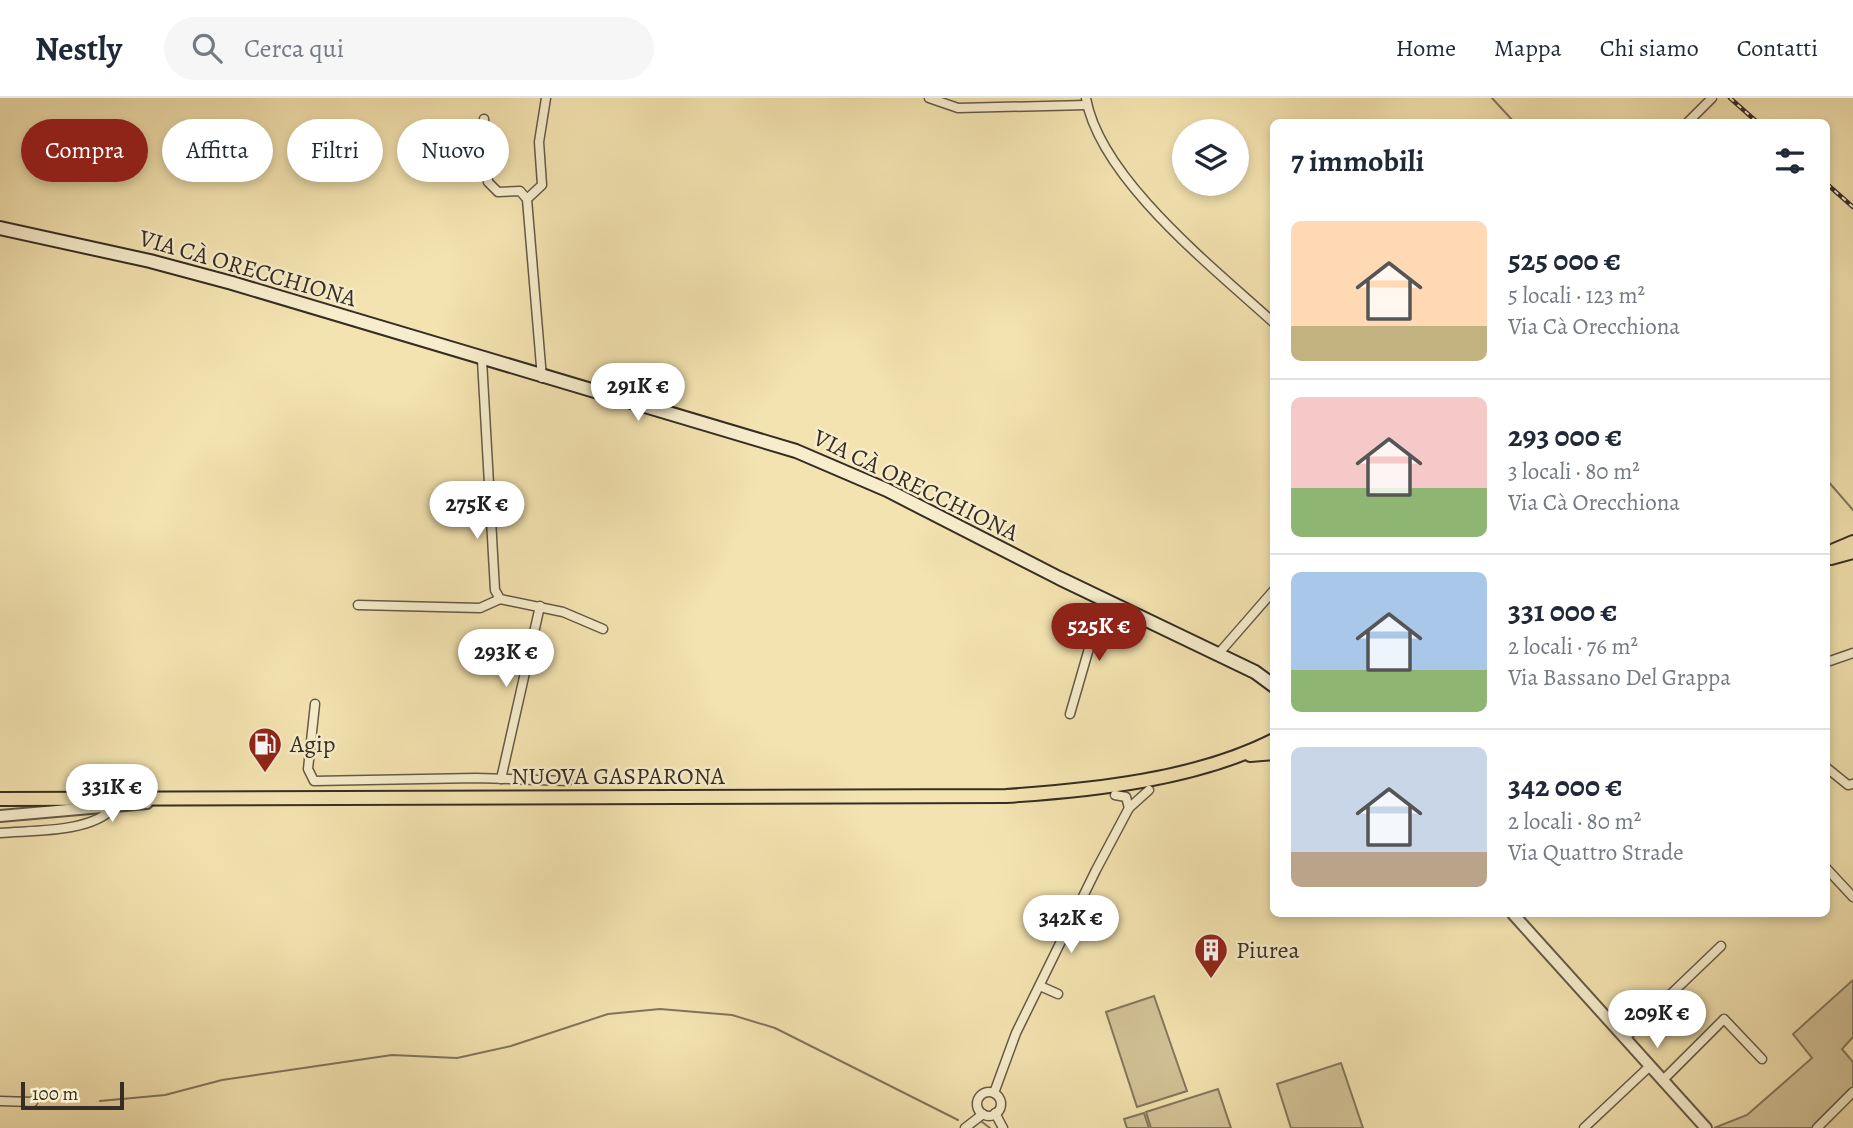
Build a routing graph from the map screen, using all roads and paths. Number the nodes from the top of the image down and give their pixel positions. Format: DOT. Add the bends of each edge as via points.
graph roads {
  1 [pos="546,98"];
  2 [pos="929,98"];
  3 [pos="1712,98"];
  4 [pos="1086,102"];
  5 [pos="1691,119"];
  6 [pos="488,182"];
  7 [pos="527,199"];
  8 [pos="0,228"];
  9 [pos="1270,319"];
  10 [pos="482,359"];
  11 [pos="542,378"];
  12 [pos="1853,542"];
  13 [pos="1830,552"];
  14 [pos="1853,552"];
  15 [pos="1830,558"];
  16 [pos="1270,595"];
  17 [pos="500,599"];
  18 [pos="1103,600"];
  19 [pos="358,605"];
  20 [pos="540,606"];
  21 [pos="603,629"];
  22 [pos="1215,653"];
  23 [pos="1853,653"];
  24 [pos="1830,661"];
  25 [pos="1255,673"];
  26 [pos="1270,676"];
  27 [pos="1270,683"];
  28 [pos="315,704"];
  29 [pos="1070,714"];
  30 [pos="1270,742"];
  31 [pos="1270,753"];
  32 [pos="1232,757"];
  33 [pos="1830,770"];
  34 [pos="476,778"];
  35 [pos="501,779"];
  36 [pos="568,781"];
  37 [pos="1853,784"];
  38 [pos="1149,790"];
  39 [pos="1115,795"];
  40 [pos="475,797"];
  41 [pos="221,798"];
  42 [pos="0,799"];
  43 [pos="113,808"];
  44 [pos="1129,808"];
  45 [pos="0,816"];
  46 [pos="0,833"];
  47 [pos="1830,872"];
  48 [pos="1853,897"];
  49 [pos="1516,917"];
  50 [pos="1721,946"];
  51 [pos="1040,986"];
  52 [pos="1058,994"];
  53 [pos="1625,1038"];
  54 [pos="1762,1059"];
  55 [pos="1650,1066"];
  56 [pos="1663,1080"];
  57 [pos="1853,1092"];
  58 [pos="994,1093"];
  59 [pos="0,1101"];
  60 [pos="33,1102"];
  61 [pos="983,1114"];
  62 [pos="995,1114"];
  63 [pos="965,1128"];
  64 [pos="1003,1128"];
  65 [pos="1584,1128"];
  66 [pos="1706,1128"];
  67 [pos="1817,1128"];
  1 -- 7 [label="street" via="539,142 542,185"];
  2 -- 4 [label="street" via="958,108"];
  3 -- 5 [label="street"];
  4 -- 9 [label="street" via="1105,150 1120,171 1183,239"];
  6 -- 7 [label="street" via="498,192 520,191"];
  7 -- 11 [label="street"];
  8 -- 10 [label="main road, VIA CÀ ORECCHIONA" via="208,276"];
  10 -- 11 [label="main road, VIA CÀ ORECCHIONA"];
  10 -- 17 [label="street" via="495,590"];
  11 -- 18 [label="main road, VIA CÀ ORECCHIONA" via="796,451 887,490"];
  12 -- 13 [label="main road"];
  14 -- 15 [label="main road"];
  16 -- 22 [label="street"];
  17 -- 19 [label="street" via="480,608"];
  17 -- 20 [label="street"];
  18 -- 22 [label="main road, VIA CÀ ORECCHIONA"];
  18 -- 29 [label="street"];
  20 -- 21 [label="street"];
  20 -- 35 [label="street"];
  22 -- 25 [label="main road, VIA CÀ ORECCHIONA"];
  23 -- 24 [label="street"];
  25 -- 26 [label="main road, VIA CÀ ORECCHIONA"];
  25 -- 27 [label="main road, VIA CÀ ORECCHIONA"];
  28 -- 34 [label="street" via="309,769 314,781"];
  30 -- 32 [label="main road, NUOVA GASPARONA"];
  31 -- 32 [label="main road, NUOVA GASPARONA"];
  32 -- 40 [label="main road, NUOVA GASPARONA" via="1129,783 1006,796"];
  33 -- 37 [label="street"];
  34 -- 35 [label="street"];
  34 -- 40 [label="street"];
  35 -- 36 [label="street"];
  38 -- 44 [label="street"];
  39 -- 44 [label="street" via="1126,797"];
  40 -- 41 [label="main road, NUOVA GASPARONA"];
  41 -- 42 [label="main road, NUOVA GASPARONA"];
  41 -- 43 [label="street"];
  43 -- 45 [label="street"];
  43 -- 46 [label="street" via="90,824"];
  44 -- 51 [label="street"];
  47 -- 48 [label="street"];
  49 -- 53 [label="street"];
  50 -- 53 [label="street"];
  51 -- 52 [label="street"];
  51 -- 58 [label="street"];
  53 -- 55 [label="street"];
  54 -- 56 [label="street" via="1724,1019"];
  55 -- 56 [label="street"];
  55 -- 65 [label="street"];
  56 -- 66 [label="street"];
  57 -- 67 [label="street"];
  58 -- 61 [label="street" via="979,1097"];
  58 -- 62 [label="street" via="1000,1101"];
  59 -- 60 [label="street"];
  61 -- 62 [label="street"];
  61 -- 63 [label="street"];
  62 -- 64 [label="street"];
}
